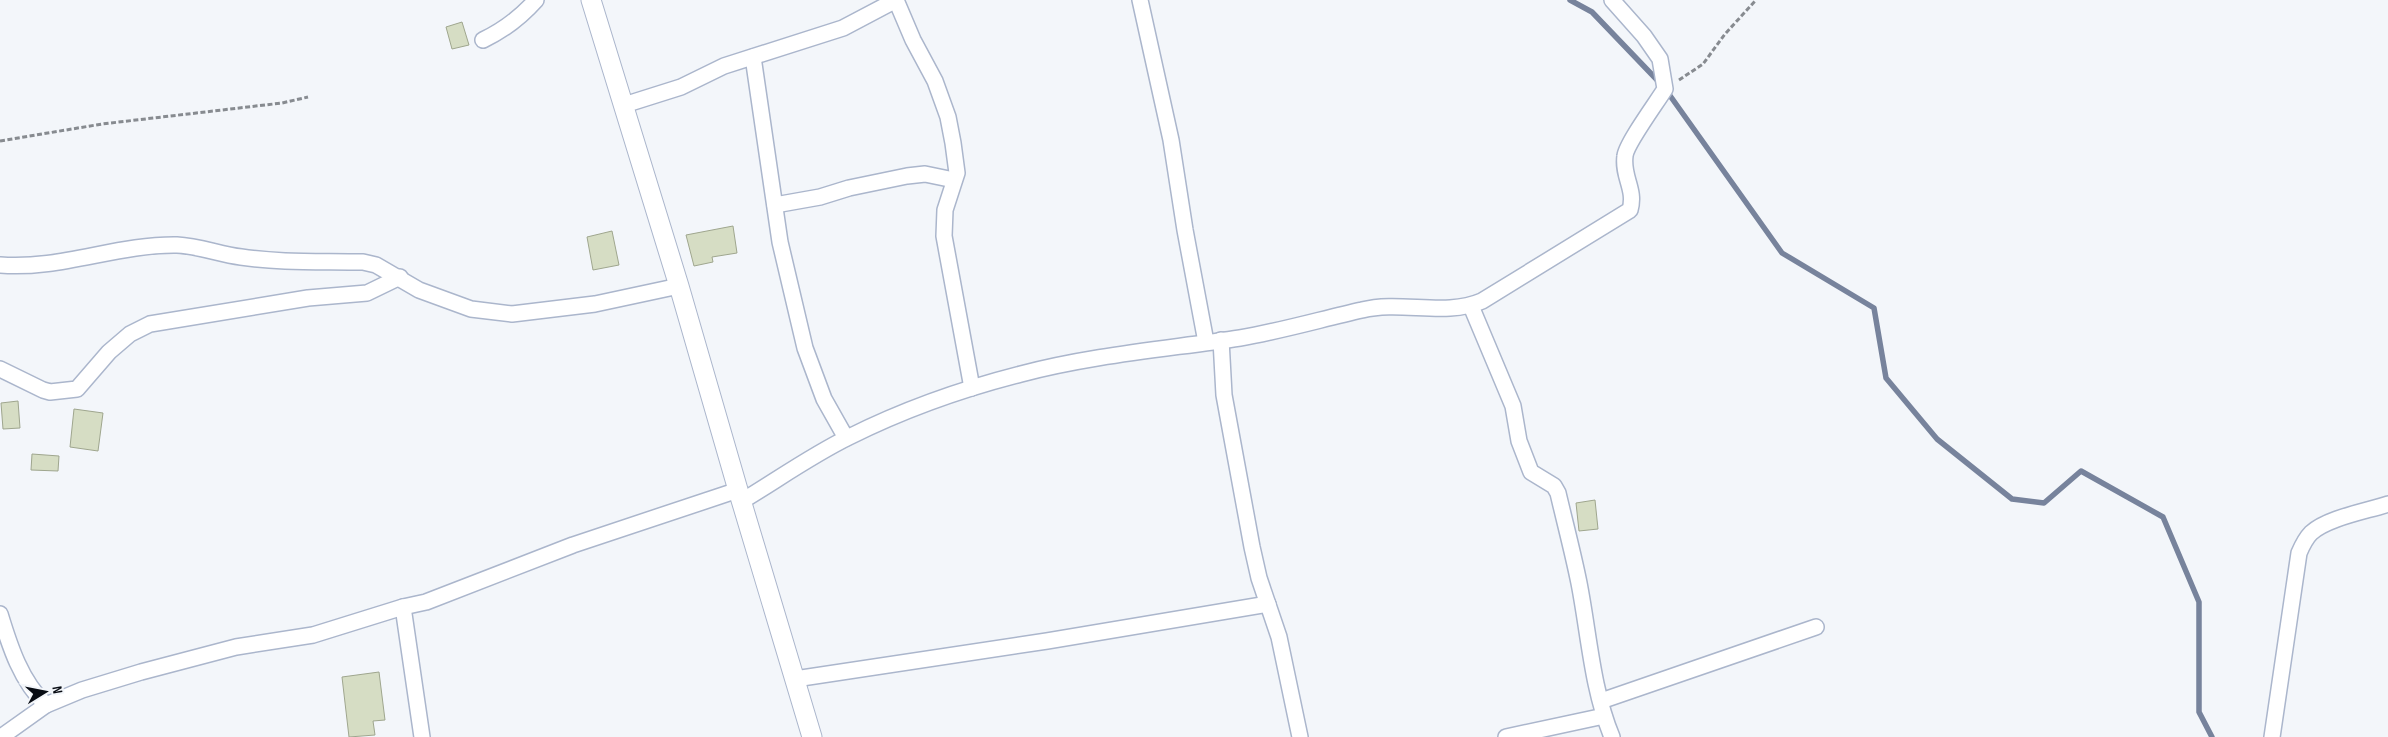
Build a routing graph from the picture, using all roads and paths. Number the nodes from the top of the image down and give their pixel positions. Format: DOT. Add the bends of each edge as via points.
graph roads {
  1 [pos="536,0"];
  2 [pos="591,0"];
  3 [pos="896,0"];
  4 [pos="1140,0"];
  5 [pos="1612,0"];
  6 [pos="1756,0"];
  7 [pos="483,40"];
  8 [pos="753,57"];
  9 [pos="1665,88"];
  10 [pos="308,98"];
  11 [pos="624,105"];
  12 [pos="0,141"];
  13 [pos="954,180"];
  14 [pos="775,205"];
  15 [pos="0,265"];
  16 [pos="400,278"];
  17 [pos="679,286"];
  18 [pos="1471,306"];
  19 [pos="1213,341"];
  20 [pos="0,369"];
  21 [pos="972,388"];
  22 [pos="846,438"];
  23 [pos="740,496"];
  24 [pos="2388,504"];
  25 [pos="1268,604"];
  26 [pos="403,606"];
  27 [pos="0,614"];
  28 [pos="1816,627"];
  29 [pos="795,679"];
  30 [pos="46,705"];
  31 [pos="1603,709"];
  32 [pos="1,737"];
  33 [pos="422,737"];
  34 [pos="812,737"];
  35 [pos="1300,737"];
  36 [pos="1506,737"];
  37 [pos="1612,737"];
  38 [pos="2272,737"];
  1 -- 7 [label="street" via="502,32"];
  2 -- 11 [label="street"];
  3 -- 8 [label="street" via="843,28"];
  3 -- 13 [label="street" via="935,81 948,117 957,173"];
  4 -- 19 [label="street" via="1171,140 1184,230"];
  5 -- 9 [label="street" via="1660,59"];
  6 -- 9 [label="path" via="1703,64"];
  8 -- 11 [label="street" via="724,66 681,87"];
  8 -- 14 [label="street"];
  9 -- 18 [label="street" via="1625,155 1625,173 1633,193 1630,210"];
  10 -- 12 [label="path" via="102,124"];
  11 -- 17 [label="street"];
  13 -- 14 [label="street" via="925,174 907,176"];
  13 -- 21 [label="street" via="945,210 944,236"];
  14 -- 22 [label="street" via="780,242 805,348 824,399"];
  15 -- 16 [label="street" via="24,267 142,247 177,245 240,257 362,262 376,265"];
  16 -- 17 [label="street" via="419,290 471,309 512,314 595,304"];
  16 -- 20 [label="street" via="367,294 308,298 150,324 130,334 109,352 77,389 50,392"];
  17 -- 23 [label="street"];
  18 -- 19 [label="street" via="1402,305 1366,309"];
  18 -- 31 [label="street" via="1514,406 1519,441 1530,472 1554,486 1558,493"];
  19 -- 21 [label="street" via="1095,358"];
  19 -- 25 [label="street" via="1252,547"];
  21 -- 22 [label="street" via="879,422"];
  22 -- 23 [label="street"];
  23 -- 26 [label="street" via="573,545 426,602"];
  23 -- 29 [label="street"];
  24 -- 38 [label="street" via="2331,522 2312,532 2304,542 2299,553"];
  25 -- 29 [label="street"];
  25 -- 35 [label="street"];
  26 -- 30 [label="street" via="313,635 236,647 141,672"];
  26 -- 33 [label="street"];
  27 -- 30 [label="street" via="22,673"];
  28 -- 31 [label="street"];
  29 -- 34 [label="street"];
  30 -- 32 [label="street"];
  31 -- 36 [label="street"];
  31 -- 37 [label="street"];
}
